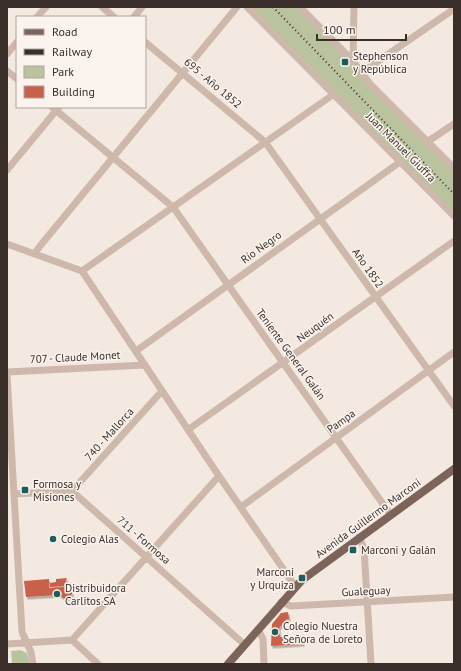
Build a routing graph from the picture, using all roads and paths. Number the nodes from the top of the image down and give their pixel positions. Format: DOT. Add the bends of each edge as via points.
graph roads {
  1 [pos="46,7"];
  2 [pos="102,7"];
  3 [pos="142,7"];
  4 [pos="237,7"];
  5 [pos="247,7"];
  6 [pos="300,7"];
  7 [pos="354,7"];
  8 [pos="453,12"];
  9 [pos="38,16"];
  10 [pos="113,16"];
  11 [pos="135,16"];
  12 [pos="16,43"];
  13 [pos="146,43"];
  14 [pos="7,54"];
  15 [pos="353,61"];
  16 [pos="7,71"];
  17 [pos="183,73"];
  18 [pos="361,73"];
  19 [pos="16,78"];
  20 [pos="334,94"];
  21 [pos="56,108"];
  22 [pos="454,124"];
  23 [pos="265,142"];
  24 [pos="428,142"];
  25 [pos="113,158"];
  26 [pos="400,162"];
  27 [pos="454,168"];
  28 [pos="7,170"];
  29 [pos="173,207"];
  30 [pos="454,216"];
  31 [pos="319,219"];
  32 [pos="454,241"];
  33 [pos="7,244"];
  34 [pos="35,253"];
  35 [pos="82,271"];
  36 [pos="228,285"];
  37 [pos="375,297"];
  38 [pos="136,351"];
  39 [pos="454,352"];
  40 [pos="283,363"];
  41 [pos="145,365"];
  42 [pos="428,370"];
  43 [pos="7,373"];
  44 [pos="162,391"];
  45 [pos="454,406"];
  46 [pos="189,430"];
  47 [pos="337,437"];
  48 [pos="454,469"];
  49 [pos="219,476"];
  50 [pos="72,491"];
  51 [pos="14,494"];
  52 [pos="240,507"];
  53 [pos="390,514"];
  54 [pos="359,537"];
  55 [pos="147,557"];
  56 [pos="295,586"];
  57 [pos="454,597"];
  58 [pos="281,602"];
  59 [pos="367,602"];
  60 [pos="258,629"];
  61 [pos="72,640"];
  62 [pos="26,643"];
  63 [pos="7,644"];
  64 [pos="245,645"];
  65 [pos="33,664"];
  66 [pos="98,664"];
  67 [pos="228,664"];
  68 [pos="264,664"];
  69 [pos="371,664"];
  1 -- 9 [label="street"];
  2 -- 10 [label="street"];
  3 -- 11 [label="street"];
  4 -- 17 [label="street"];
  5 -- 20 [label="street, Juan Manuel Giuffra"];
  6 -- 15 [label="street"];
  7 -- 15 [label="street"];
  8 -- 18 [label="street"];
  12 -- 14 [label="street"];
  13 -- 17 [label="street, 695 - Año 1852"];
  15 -- 18 [label="street"];
  16 -- 19 [label="street"];
  17 -- 23 [label="street, 695 - Año 1852"];
  17 -- 25 [label="street"];
  18 -- 24 [label="street"];
  20 -- 23 [label="street"];
  20 -- 26 [label="street, Juan Manuel Giuffra"];
  21 -- 25 [label="street, Teniente General Galán"];
  21 -- 28 [label="street"];
  22 -- 24 [label="street"];
  23 -- 29 [label="street"];
  23 -- 31 [label="street, Año 1852"];
  24 -- 27 [label="street"];
  25 -- 29 [label="street, Teniente General Galán"];
  25 -- 34 [label="street"];
  26 -- 30 [label="street, Juan Manuel Giuffra"];
  26 -- 31 [label="street, Río Negro"];
  29 -- 35 [label="street"];
  29 -- 36 [label="street, Teniente General Galán"];
  31 -- 36 [label="street, Río Negro"];
  31 -- 37 [label="street, Año 1852"];
  32 -- 37 [label="street, Neuquén"];
  33 -- 34 [label="street"];
  34 -- 35 [label="street"];
  35 -- 38 [label="street"];
  36 -- 38 [label="street, Río Negro"];
  36 -- 40 [label="street, Teniente General Galán"];
  37 -- 40 [label="street, Neuquén"];
  37 -- 42 [label="street, Año 1852"];
  38 -- 41 [label="street"];
  39 -- 42 [label="street, Pampa"];
  40 -- 46 [label="street, Neuquén"];
  40 -- 47 [label="street, Teniente General Galán"];
  41 -- 43 [label="street, 707 - Claude Monet"];
  41 -- 44 [label="street"];
  42 -- 45 [label="street, Año 1852"];
  42 -- 47 [label="street, Pampa"];
  43 -- 51 [label="street"];
  44 -- 46 [label="street"];
  44 -- 50 [label="street, 740 - Mallorca"];
  46 -- 49 [label="street"];
  47 -- 52 [label="street, Pampa"];
  47 -- 53 [label="street, Teniente General Galán"];
  48 -- 53 [label="main road, Avenida Guillermo Marconi"];
  49 -- 52 [label="street"];
  49 -- 55 [label="street"];
  50 -- 51 [label="street"];
  50 -- 55 [label="street, 711 - Formosa"];
  51 -- 62 [label="street" via="22,632"];
  52 -- 56 [label="street"];
  53 -- 54 [label="main road, Avenida Guillermo Marconi"];
  54 -- 56 [label="main road, Avenida Guillermo Marconi"];
  54 -- 59 [label="street" via="364,548"];
  55 -- 61 [label="street"];
  55 -- 64 [label="street, 711 - Formosa"];
  56 -- 58 [label="main road, Avenida Guillermo Marconi"];
  57 -- 59 [label="street, Gualeguay"];
  58 -- 59 [label="street, Gualeguay" via="291,606"];
  58 -- 60 [label="main road, Avenida Guillermo Marconi"];
  59 -- 69 [label="street"];
  60 -- 64 [label="main road, Avenida Guillermo Marconi"];
  60 -- 68 [label="street" via="263,639"];
  61 -- 62 [label="street"];
  61 -- 66 [label="street"];
  62 -- 63 [label="street"];
  62 -- 65 [label="street"];
  64 -- 67 [label="main road, Avenida Guillermo Marconi"];
}
